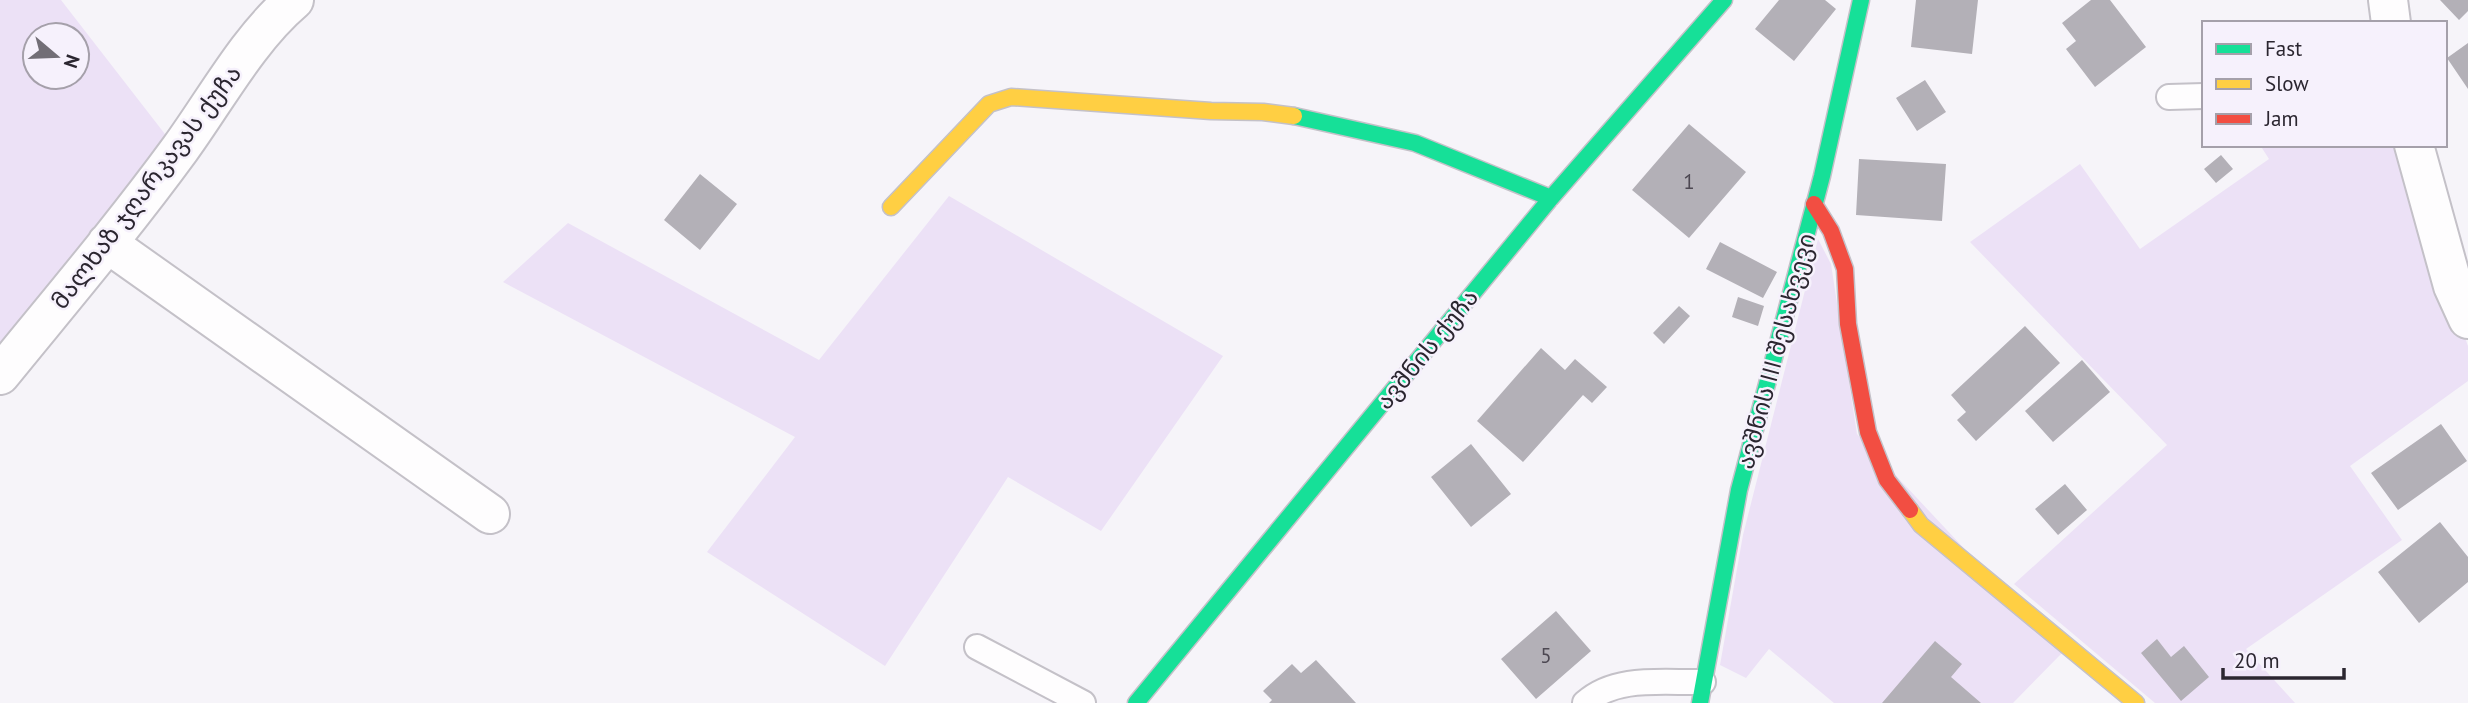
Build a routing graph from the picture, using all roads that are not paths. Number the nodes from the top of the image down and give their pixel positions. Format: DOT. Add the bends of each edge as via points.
graph roads {
  1 [pos="1724,0"];
  2 [pos="1861,0"];
  3 [pos="2388,0"];
  4 [pos="286,3"];
  5 [pos="2391,21"];
  6 [pos="2202,96"];
  7 [pos="2169,97"];
  8 [pos="2415,147"];
  9 [pos="1551,198"];
  10 [pos="1814,204"];
  11 [pos="891,207"];
  12 [pos="107,243"];
  13 [pos="2468,319"];
  14 [pos="0,375"];
  15 [pos="491,514"];
  16 [pos="977,647"];
  17 [pos="1702,693"];
  18 [pos="1083,703"];
  19 [pos="1136,703"];
  20 [pos="1585,703"];
  21 [pos="2136,703"];
  1 -- 9 [label="street, ავშნის ქუჩა"];
  2 -- 10 [label="street, ავშნის III შესახვევი"];
  3 -- 5 [label="street"];
  4 -- 12 [label="street, მალხაზ ჯღარკავას ქუჩა"];
  6 -- 7 [label="lane"];
  8 -- 13 [label="street" via="2453,286"];
  9 -- 11 [label="street" via="1415,143 1314,120 1263,112 1011,97 989,104"];
  9 -- 19 [label="street, ავშნის ქუჩა"];
  10 -- 17 [label="street, ავშნის III შესახვევი" via="1740,490"];
  10 -- 21 [label="street" via="1832,231 1846,269 1848,324 1868,432 1887,480 1921,525"];
  12 -- 14 [label="street, მალხაზ ჯღარკავას ქუჩა"];
  12 -- 15 [label="street"];
  16 -- 18 [label="lane"];
  17 -- 20 [label="lane" via="1636,683 1611,686"];
}
